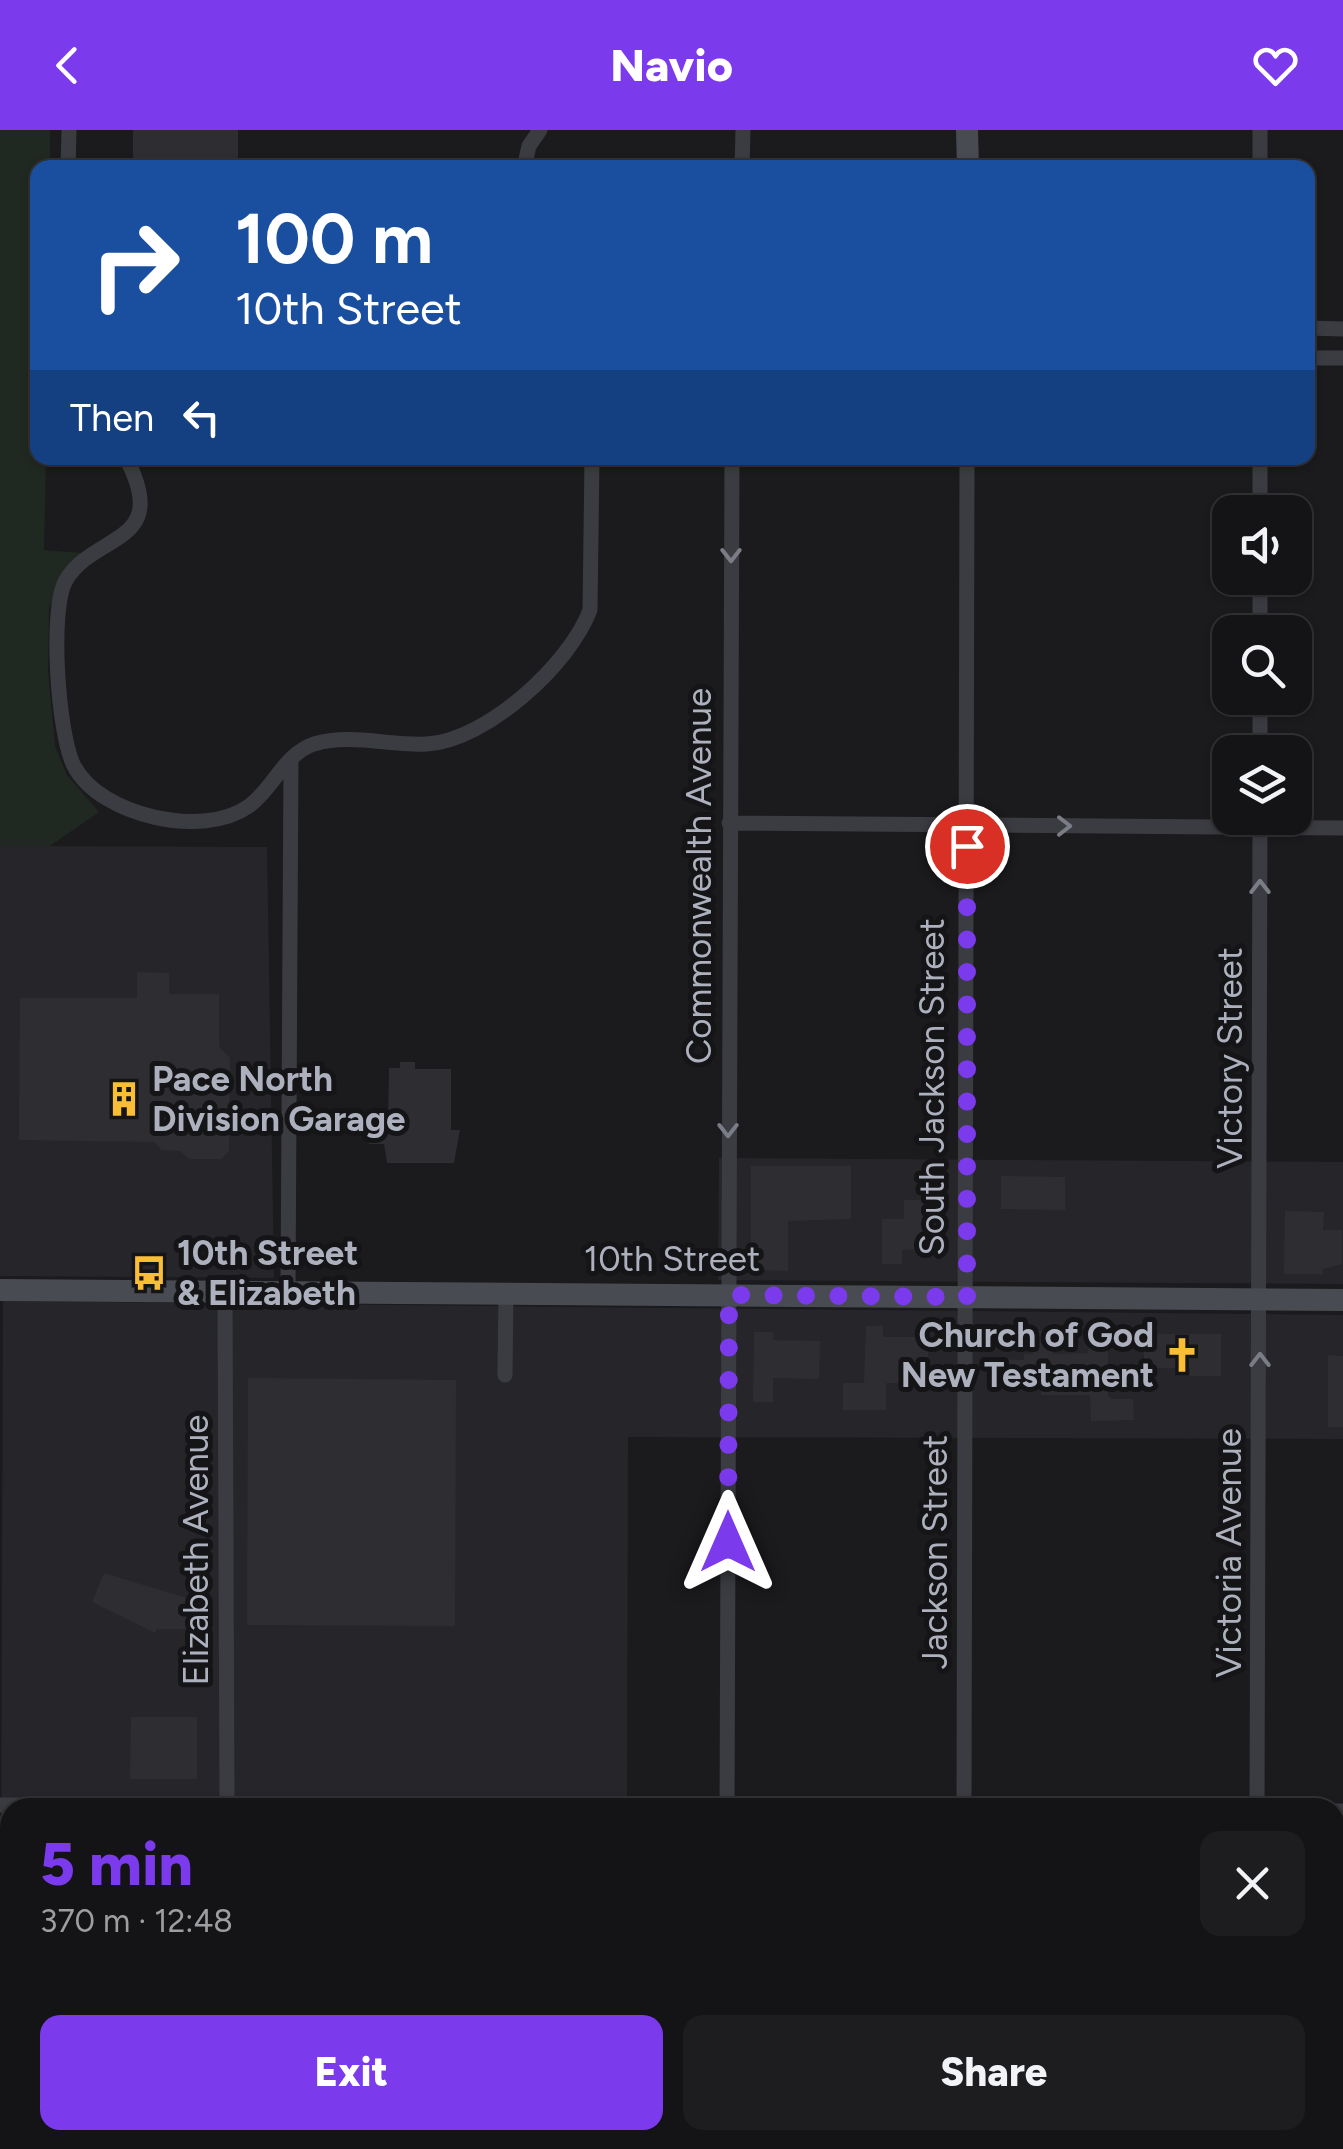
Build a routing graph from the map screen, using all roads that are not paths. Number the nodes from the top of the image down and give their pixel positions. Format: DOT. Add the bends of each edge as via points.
graph roads {
  1 [pos="69,130"];
  2 [pos="540,130"];
  3 [pos="742,130"];
  4 [pos="967,130"];
  5 [pos="1260,130"];
  6 [pos="68,160"];
  7 [pos="526,160"];
  8 [pos="742,160"];
  9 [pos="968,160"];
  10 [pos="1260,160"];
  11 [pos="1315,328"];
  12 [pos="1343,328"];
  13 [pos="1315,358"];
  14 [pos="1343,358"];
  15 [pos="128,465"];
  16 [pos="592,465"];
  17 [pos="732,465"];
  18 [pos="967,465"];
  19 [pos="1260,465"];
  20 [pos="1260,495"];
  21 [pos="291,759"];
  22 [pos="1212,822"];
  23 [pos="729,823"];
  24 [pos="966,825"];
  25 [pos="1312,826"];
  26 [pos="1343,828"];
  27 [pos="1260,835"];
  28 [pos="0,1290"];
  29 [pos="226,1292"];
  30 [pos="288,1292"];
  31 [pos="506,1293"];
  32 [pos="729,1295"];
  33 [pos="967,1297"];
  34 [pos="1260,1299"];
  35 [pos="1343,1300"];
  36 [pos="505,1375"];
  37 [pos="227,1798"];
  38 [pos="727,1798"];
  39 [pos="964,1798"];
  40 [pos="1257,1798"];
  1 -- 6 [label="street"];
  2 -- 7 [label="street"];
  3 -- 8 [label="street"];
  4 -- 9 [label="street"];
  5 -- 10 [label="street"];
  11 -- 12 [label="street"];
  13 -- 14 [label="street"];
  15 -- 21 [label="street" via="139,496 136,518 124,538 82,562 58,604 63,734 73,764 87,786 140,817 206,819 248,808"];
  16 -- 21 [label="street" via="590,610 560,660 501,714 460,735 430,744 338,740 310,745"];
  17 -- 23 [label="street, Commonwealth Avenue, one-way"];
  18 -- 24 [label="street, South Jackson Street"];
  19 -- 20 [label="street"];
  21 -- 30 [label="street"];
  24 -- 22 [label="street, one-way"];
  23 -- 24 [label="street"];
  23 -- 32 [label="street, Commonwealth Avenue, one-way"];
  24 -- 33 [label="street, South Jackson Street"];
  25 -- 26 [label="street"];
  34 -- 27 [label="street, Victory Street, one-way"];
  28 -- 29 [label="street, 10th Street"];
  29 -- 30 [label="street, 10th Street"];
  29 -- 37 [label="street, Elizabeth Avenue"];
  30 -- 31 [label="street, 10th Street"];
  31 -- 32 [label="street, 10th Street"];
  31 -- 36 [label="street"];
  32 -- 33 [label="street, 10th Street"];
  32 -- 38 [label="street, Commonwealth Avenue"];
  33 -- 34 [label="street, 10th Street"];
  33 -- 39 [label="street, Jackson Street"];
  34 -- 35 [label="street, 10th Street"];
  40 -- 34 [label="street, Victoria Avenue, one-way"];
}
